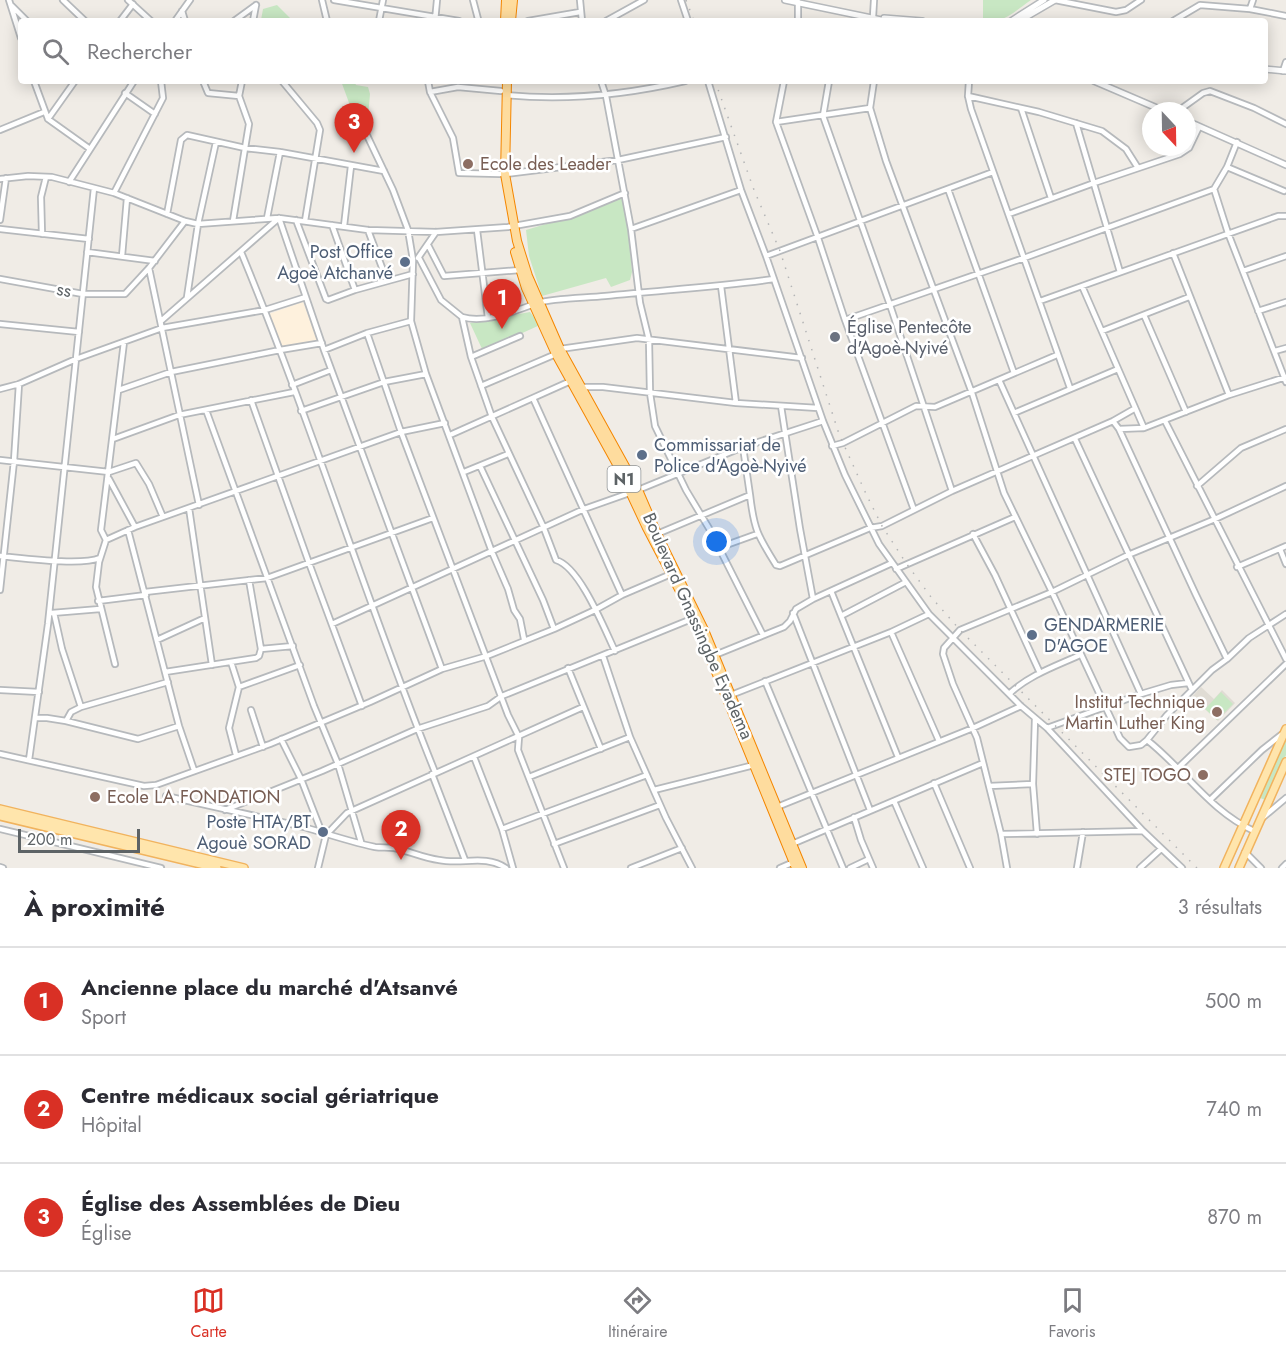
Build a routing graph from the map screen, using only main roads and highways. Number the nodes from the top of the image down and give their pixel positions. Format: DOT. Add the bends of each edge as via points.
graph roads {
  1 [pos="506,0"];
  2 [pos="513,0"];
  3 [pos="505,18"];
  4 [pos="511,18"];
  5 [pos="502,84"];
  6 [pos="506,84"];
  7 [pos="504,93"];
  8 [pos="511,227"];
  9 [pos="536,304"];
  10 [pos="573,380"];
  11 [pos="635,492"];
  12 [pos="673,573"];
  13 [pos="728,696"];
  14 [pos="1285,731"];
  15 [pos="1286,762"];
  16 [pos="1284,773"];
  17 [pos="1254,800"];
  18 [pos="1266,806"];
  19 [pos="0,809"];
  20 [pos="0,816"];
  21 [pos="790,845"];
  22 [pos="795,865"];
  23 [pos="217,868"];
  24 [pos="244,868"];
  25 [pos="802,868"];
  26 [pos="1224,868"];
  27 [pos="1239,868"];
  1 -- 3 [label="highway"];
  2 -- 4 [label="highway"];
  5 -- 7 [label="highway, Boulevard Gnassingbe Eyadema / N1"];
  6 -- 7 [label="highway, Boulevard Gnassingbe Eyadema / N1"];
  7 -- 8 [label="highway, Boulevard Gnassingbe Eyadema / N1" via="502,174"];
  8 -- 9 [label="highway, Boulevard Gnassingbe Eyadema / N1"];
  8 -- 9 [label="highway, Boulevard Gnassingbe Eyadema / N1" via="520,270"];
  9 -- 10 [label="highway, Boulevard Gnassingbe Eyadema / N1"];
  10 -- 11 [label="highway, Boulevard Gnassingbe Eyadema / N1"];
  10 -- 11 [label="highway, Boulevard Gnassingbe Eyadema / N1"];
  11 -- 12 [label="highway, Boulevard Gnassingbe Eyadema / N1"];
  11 -- 12 [label="highway, Boulevard Gnassingbe Eyadema / N1"];
  12 -- 13 [label="highway, Boulevard Gnassingbe Eyadema / N1"];
  12 -- 13 [label="highway, Boulevard Gnassingbe Eyadema / N1" via="715,655"];
  13 -- 21 [label="highway, Boulevard Gnassingbe Eyadema / N1"];
  13 -- 21 [label="highway, Boulevard Gnassingbe Eyadema / N1"];
  14 -- 17 [label="main road"];
  15 -- 16 [label="main road"];
  16 -- 18 [label="main road"];
  17 -- 18 [label="main road"];
  17 -- 26 [label="main road"];
  18 -- 27 [label="main road"];
  19 -- 24 [label="main road"];
  20 -- 23 [label="main road"];
  21 -- 22 [label="highway, Boulevard Gnassingbe Eyadema / N1"];
  21 -- 25 [label="highway, Boulevard Gnassingbe Eyadema / N1"];
}
